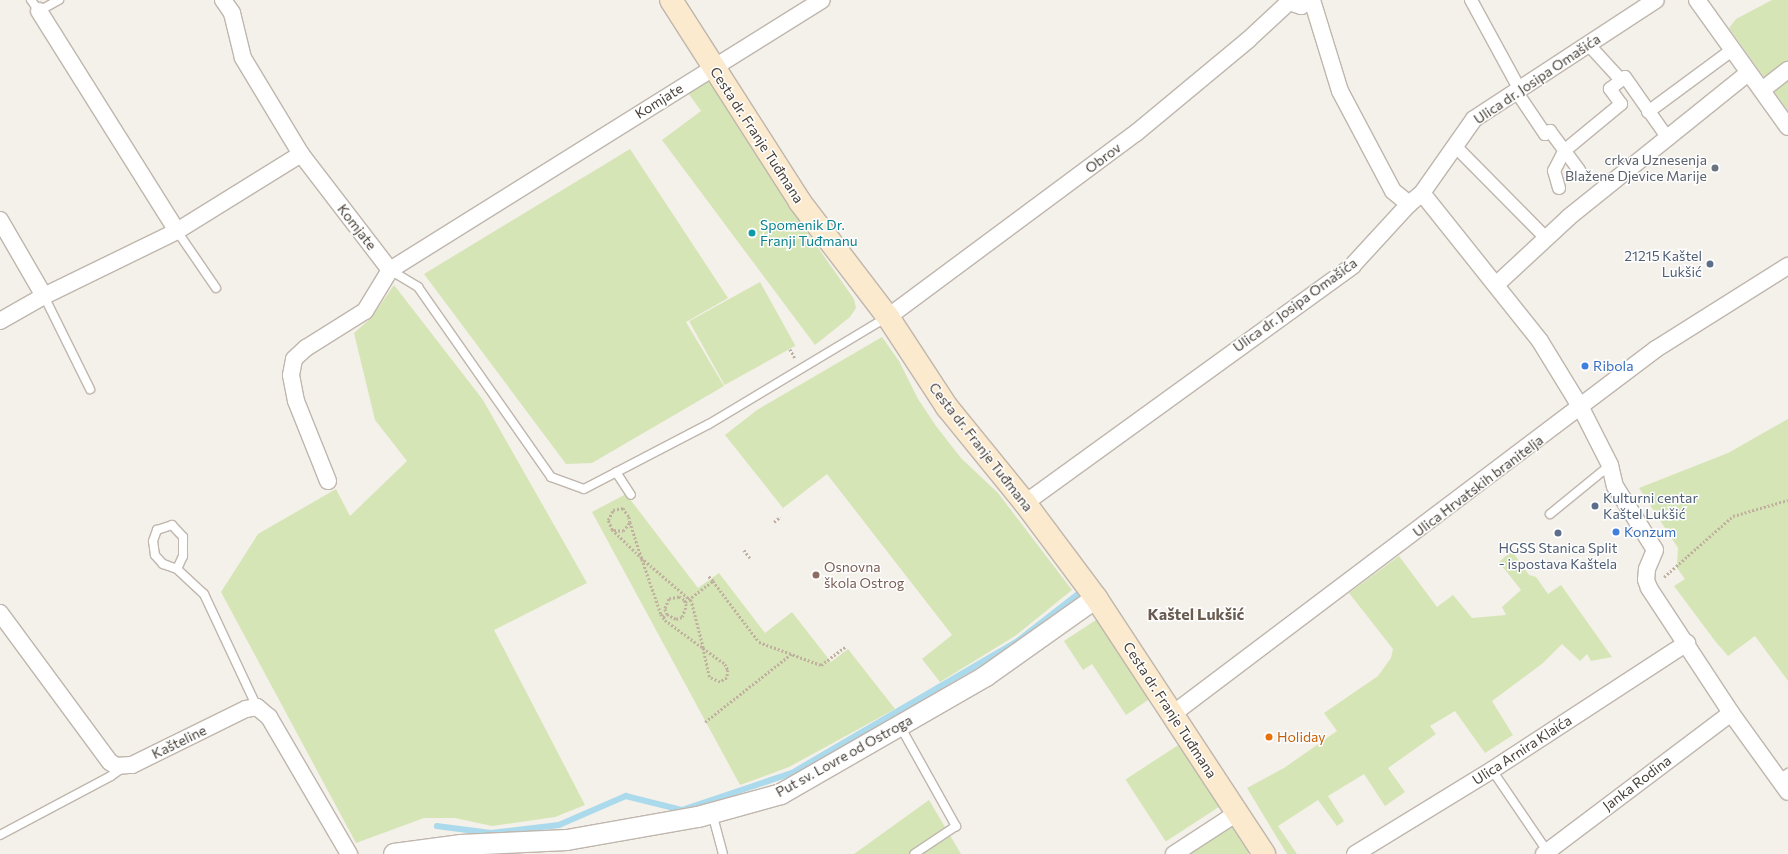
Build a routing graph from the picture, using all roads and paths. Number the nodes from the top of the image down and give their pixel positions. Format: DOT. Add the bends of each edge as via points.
graph roads {
  1 [pos="60,0"];
  2 [pos="223,0"];
  3 [pos="671,0"];
  4 [pos="822,0"];
  5 [pos="1311,0"];
  6 [pos="1471,0"];
  7 [pos="1656,0"];
  8 [pos="1697,0"];
  9 [pos="1289,1"];
  10 [pos="35,6"];
  11 [pos="1588,44"];
  12 [pos="1732,50"];
  13 [pos="1788,70"];
  14 [pos="1748,73"];
  15 [pos="707,74"];
  16 [pos="1621,80"];
  17 [pos="1518,89"];
  18 [pos="1762,90"];
  19 [pos="1648,112"];
  20 [pos="1788,127"];
  21 [pos="1667,137"];
  22 [pos="1455,146"];
  23 [pos="1564,151"];
  24 [pos="301,154"];
  25 [pos="1579,170"];
  26 [pos="1559,188"];
  27 [pos="1422,193"];
  28 [pos="1409,204"];
  29 [pos="0,220"];
  30 [pos="177,231"];
  31 [pos="1546,238"];
  32 [pos="1788,266"];
  33 [pos="390,270"];
  34 [pos="1497,284"];
  35 [pos="216,288"];
  36 [pos="44,296"];
  37 [pos="888,317"];
  38 [pos="0,321"];
  39 [pos="90,389"];
  40 [pos="1581,408"];
  41 [pos="1610,465"];
  42 [pos="616,472"];
  43 [pos="328,481"];
  44 [pos="631,495"];
  45 [pos="1788,500"];
  46 [pos="1025,503"];
  47 [pos="1550,514"];
  48 [pos="780,517"];
  49 [pos="630,522"];
  50 [pos="774,522"];
  51 [pos="612,530"];
  52 [pos="744,550"];
  53 [pos="750,558"];
  54 [pos="642,559"];
  55 [pos="1680,564"];
  56 [pos="177,569"];
  57 [pos="708,576"];
  58 [pos="713,581"];
  59 [pos="1096,598"];
  60 [pos="689,599"];
  61 [pos="685,602"];
  62 [pos="0,613"];
  63 [pos="667,614"];
  64 [pos="663,617"];
  65 [pos="1687,643"];
  66 [pos="846,646"];
  67 [pos="703,648"];
  68 [pos="791,654"];
  69 [pos="257,707"];
  70 [pos="1174,713"];
  71 [pos="1731,713"];
  72 [pos="705,722"];
  73 [pos="900,726"];
  74 [pos="124,766"];
  75 [pos="1492,770"];
  76 [pos="1785,781"];
  77 [pos="712,812"];
  78 [pos="1237,813"];
  79 [pos="0,835"];
  80 [pos="1546,853"];
  81 [pos="349,854"];
  82 [pos="394,854"];
  83 [pos="723,854"];
  84 [pos="914,854"];
  85 [pos="1174,854"];
  86 [pos="1264,854"];
  87 [pos="1356,854"];
  1 -- 10 [label="lane"];
  2 -- 24 [label="street, Komjate" via="232,13 243,58"];
  3 -- 15 [label="main road, Cesta dr. Franje Tuđmana"];
  4 -- 15 [label="street, Komjate"];
  5 -- 9 [label="street, Obrov" via="1302,6"];
  5 -- 28 [label="street" via="1340,91 1393,191"];
  6 -- 17 [label="street"];
  7 -- 11 [label="street, Ulica dr. Josipa Omašića"];
  8 -- 12 [label="street"];
  9 -- 37 [label="street, Obrov" via="1248,40 1136,133"];
  10 -- 30 [label="street"];
  11 -- 16 [label="street"];
  11 -- 17 [label="street, Ulica dr. Josipa Omašića"];
  12 -- 14 [label="street"];
  12 -- 19 [label="street"];
  13 -- 18 [label="street"];
  14 -- 18 [label="street"];
  14 -- 21 [label="street"];
  15 -- 33 [label="street, Komjate"];
  15 -- 37 [label="main road, Cesta dr. Franje Tuđmana" via="794,204"];
  16 -- 19 [label="street" via="1625,77"];
  16 -- 23 [label="street" via="1610,89 1621,104"];
  17 -- 22 [label="street, Ulica dr. Josipa Omašića" via="1474,119"];
  17 -- 23 [label="street" via="1545,134 1550,131"];
  18 -- 20 [label="street"];
  19 -- 21 [label="street"];
  21 -- 31 [label="street" via="1569,216"];
  22 -- 27 [label="street, Ulica dr. Josipa Omašića"];
  22 -- 31 [label="street"];
  23 -- 25 [label="street"];
  23 -- 26 [label="street" via="1554,171"];
  24 -- 30 [label="street"];
  24 -- 33 [label="street, Komjate"];
  27 -- 28 [label="street, Ulica dr. Josipa Omašića"];
  27 -- 34 [label="street"];
  28 -- 46 [label="street, Ulica dr. Josipa Omašića" via="1352,266"];
  29 -- 36 [label="street"];
  30 -- 35 [label="lane"];
  30 -- 36 [label="street"];
  31 -- 34 [label="street"];
  32 -- 40 [label="street, Ulica Hrvatskih branitelja" via="1656,349"];
  33 -- 42 [label="lane" via="418,287 551,477 584,489"];
  33 -- 43 [label="street" via="365,311 306,348 294,359 291,375 296,402"];
  34 -- 40 [label="street" via="1540,341"];
  36 -- 38 [label="street"];
  36 -- 39 [label="lane"];
  37 -- 42 [label="lane" via="709,424"];
  37 -- 46 [label="main road, Cesta dr. Franje Tuđmana" via="947,406"];
  40 -- 41 [label="street"];
  40 -- 70 [label="street, Ulica Hrvatskih branitelja"];
  41 -- 47 [label="lane"];
  41 -- 65 [label="street" via="1615,486 1655,550 1647,569 1646,580 1649,588"];
  42 -- 44 [label="lane"];
  45 -- 55 [label="path" via="1733,516"];
  46 -- 59 [label="main road, Cesta dr. Franje Tuđmana"];
  48 -- 50 [label="path"];
  49 -- 51 [label="path" via="623,531"];
  49 -- 51 [label="path" via="623,508 617,508 609,515"];
  49 -- 54 [label="path"];
  51 -- 54 [label="path"];
  52 -- 53 [label="path"];
  54 -- 60 [label="path"];
  54 -- 64 [label="path"];
  56 -- 56 [label="lane" via="183,556 183,537 172,525 157,530 153,541 155,555 163,564"];
  56 -- 69 [label="lane" via="204,594"];
  57 -- 58 [label="path"];
  58 -- 60 [label="path"];
  58 -- 68 [label="path" via="759,642"];
  59 -- 70 [label="main road, Cesta dr. Franje Tuđmana"];
  59 -- 73 [label="street, Put sv. Lovre od Ostroga" via="986,676"];
  60 -- 61 [label="path"];
  60 -- 67 [label="path"];
  61 -- 63 [label="path" via="682,616 676,619"];
  61 -- 63 [label="path" via="679,597 669,599 665,609"];
  62 -- 74 [label="street" via="110,762"];
  63 -- 64 [label="path"];
  64 -- 67 [label="path"];
  65 -- 71 [label="street"];
  65 -- 75 [label="street, Ulica Arnira Klaića"];
  66 -- 68 [label="path" via="821,665"];
  67 -- 67 [label="path" via="726,664 726,678 720,682 709,677"];
  68 -- 72 [label="path"];
  69 -- 74 [label="street, Kašteline" via="246,709"];
  69 -- 81 [label="street" via="269,716"];
  70 -- 78 [label="main road, Cesta dr. Franje Tuđmana"];
  71 -- 76 [label="street"];
  71 -- 80 [label="street, Janka Rodina"];
  73 -- 77 [label="street, Put sv. Lovre od Ostroga" via="781,794"];
  73 -- 84 [label="lane" via="956,826"];
  74 -- 79 [label="lane" via="111,776"];
  75 -- 80 [label="lane"];
  75 -- 87 [label="street, Ulica Arnira Klaića"];
  77 -- 82 [label="street, Put sv. Lovre od Ostroga" via="698,817 567,840 461,845"];
  77 -- 83 [label="lane"];
  78 -- 85 [label="street"];
  78 -- 86 [label="main road, Cesta dr. Franje Tuđmana"];
}
